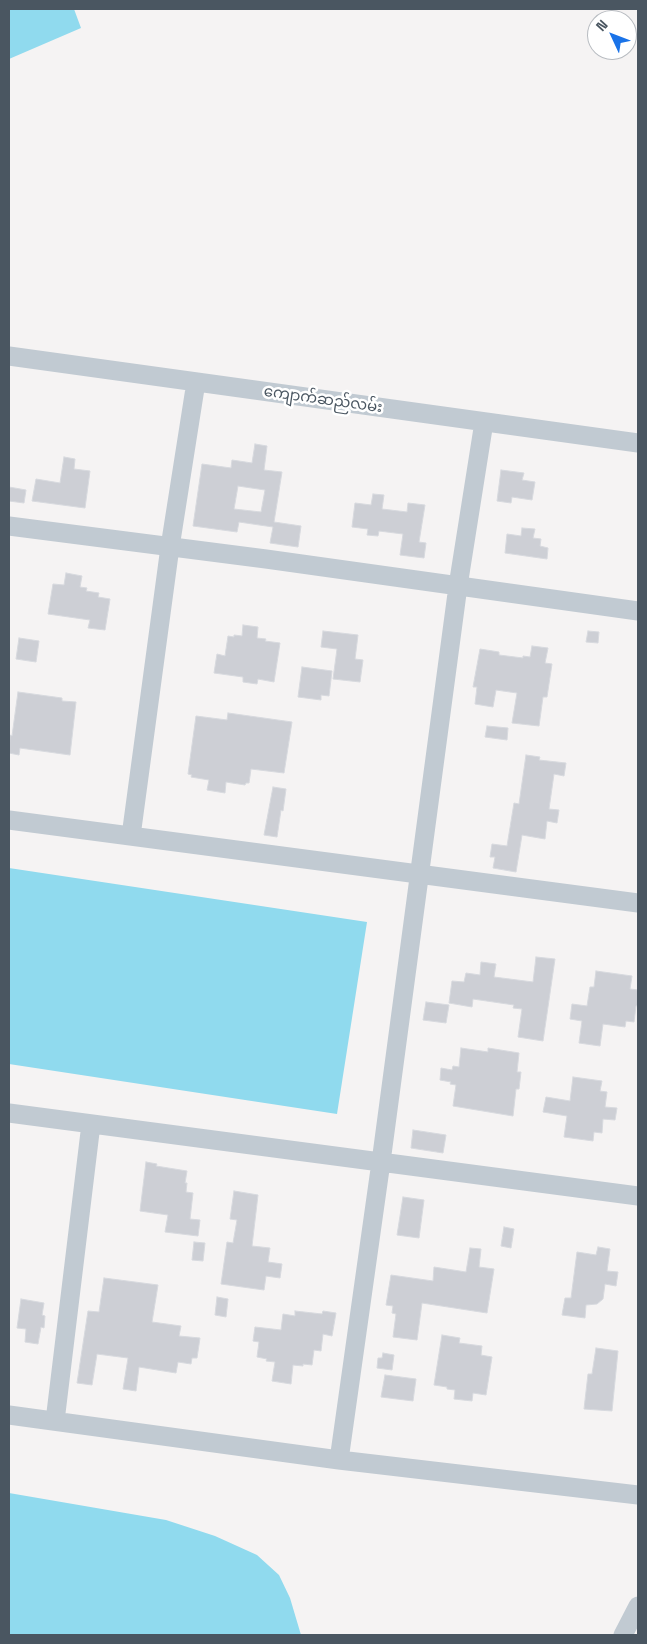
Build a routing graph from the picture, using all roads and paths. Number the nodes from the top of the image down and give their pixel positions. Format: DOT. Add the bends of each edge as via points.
graph roads {
  1 [pos="9,356"];
  2 [pos="196,382"];
  3 [pos="484,422"];
  4 [pos="638,443"];
  5 [pos="9,526"];
  6 [pos="170,547"];
  7 [pos="458,586"];
  8 [pos="638,611"];
  9 [pos="9,820"];
  10 [pos="131,836"];
  11 [pos="420,874"];
  12 [pos="638,903"];
  13 [pos="9,1113"];
  14 [pos="91,1124"];
  15 [pos="381,1162"];
  16 [pos="638,1196"];
  17 [pos="9,1415"];
  18 [pos="55,1421"];
  19 [pos="339,1460"];
  20 [pos="638,1495"];
  21 [pos="638,1606"];
  22 [pos="624,1635"];
  1 -- 2 [label="street, ကျောက်ဆည်လမ်း"];
  2 -- 3 [label="street, ကျောက်ဆည်လမ်း"];
  2 -- 6 [label="street"];
  3 -- 4 [label="street, ကျောက်ဆည်လမ်း"];
  3 -- 7 [label="street"];
  5 -- 6 [label="street"];
  6 -- 7 [label="street"];
  6 -- 10 [label="street"];
  7 -- 8 [label="street"];
  7 -- 11 [label="street"];
  9 -- 10 [label="street"];
  10 -- 11 [label="street"];
  11 -- 12 [label="street"];
  11 -- 15 [label="street"];
  13 -- 14 [label="street"];
  14 -- 15 [label="street"];
  14 -- 18 [label="street"];
  15 -- 16 [label="street"];
  15 -- 19 [label="street"];
  17 -- 18 [label="street"];
  18 -- 19 [label="street"];
  19 -- 20 [label="street"];
  21 -- 22 [label="street"];
}
